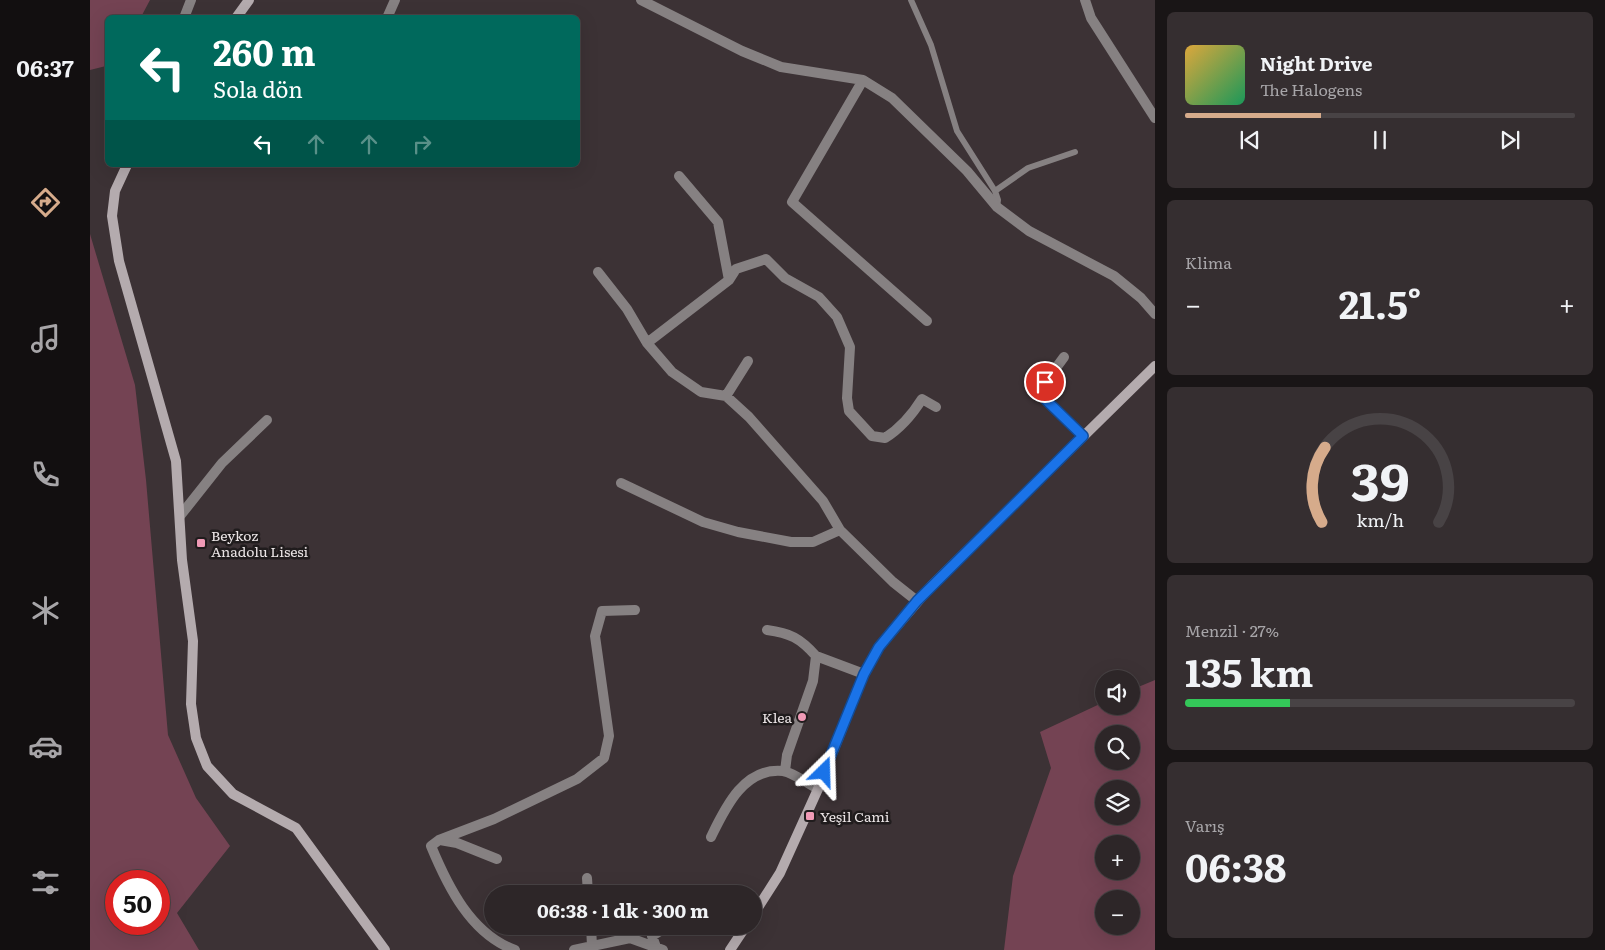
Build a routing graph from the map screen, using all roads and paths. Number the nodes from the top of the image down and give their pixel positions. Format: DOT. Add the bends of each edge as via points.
graph roads {
  1 [pos="191,0"];
  2 [pos="249,0"];
  3 [pos="395,0"];
  4 [pos="641,0"];
  5 [pos="911,0"];
  6 [pos="1085,0"];
  7 [pos="185,15"];
  8 [pos="238,15"];
  9 [pos="388,15"];
  10 [pos="863,80"];
  11 [pos="1155,118"];
  12 [pos="1075,152"];
  13 [pos="126,167"];
  14 [pos="679,176"];
  15 [pos="995,191"];
  16 [pos="996,207"];
  17 [pos="598,272"];
  18 [pos="729,280"];
  19 [pos="1155,314"];
  20 [pos="927,321"];
  21 [pos="647,343"];
  22 [pos="1064,357"];
  23 [pos="748,361"];
  24 [pos="1155,366"];
  25 [pos="726,396"];
  26 [pos="936,407"];
  27 [pos="267,420"];
  28 [pos="1083,436"];
  29 [pos="621,483"];
  30 [pos="180,516"];
  31 [pos="840,530"];
  32 [pos="917,601"];
  33 [pos="634,610"];
  34 [pos="767,630"];
  35 [pos="816,656"];
  36 [pos="864,674"];
  37 [pos="785,771"];
  38 [pos="818,789"];
  39 [pos="711,837"];
  40 [pos="439,840"];
  41 [pos="497,859"];
  42 [pos="587,878"];
  43 [pos="587,885"];
  44 [pos="762,901"];
  45 [pos="591,935"];
  46 [pos="654,935"];
  47 [pos="741,935"];
  48 [pos="592,946"];
  49 [pos="659,949"];
  50 [pos="733,949"];
  51 [pos="385,950"];
  52 [pos="515,950"];
  53 [pos="574,950"];
  1 -- 7 [label="street"];
  2 -- 8 [label="street"];
  3 -- 9 [label="street"];
  4 -- 10 [label="street" via="781,67"];
  5 -- 15 [label="lane" via="931,45 957,131"];
  6 -- 11 [label="street" via="1091,18"];
  10 -- 16 [label="street" via="905,110 967,171"];
  10 -- 20 [label="street" via="792,202"];
  12 -- 15 [label="lane" via="1028,168"];
  13 -- 30 [label="street" via="115,192 112,216 118,252 176,461"];
  14 -- 18 [label="street" via="718,222"];
  15 -- 16 [label="lane"];
  16 -- 19 [label="street" via="1029,231 1114,276"];
  17 -- 21 [label="street"];
  18 -- 21 [label="street"];
  18 -- 26 [label="street" via="736,270 766,260 785,278 820,297 840,322 850,347 849,411 872,436 885,438 896,431 922,399"];
  21 -- 25 [label="street" via="672,372 701,392"];
  22 -- 28 [label="street" via="1045,382 1046,400"];
  23 -- 25 [label="street"];
  24 -- 28 [label="street"];
  25 -- 31 [label="street" via="823,500"];
  27 -- 30 [label="street" via="222,463"];
  28 -- 32 [label="street"];
  29 -- 31 [label="street" via="704,522 747,534 790,542 812,542"];
  30 -- 51 [label="street" via="193,641 191,704 196,738 207,766 233,794 296,828"];
  31 -- 32 [label="street"];
  32 -- 36 [label="street" via="879,647"];
  33 -- 40 [label="street" via="602,611 595,636 609,736 604,758 577,779"];
  34 -- 35 [label="street" via="787,633"];
  35 -- 36 [label="street"];
  35 -- 37 [label="street" via="813,681 787,755"];
  36 -- 38 [label="street"];
  37 -- 38 [label="street"];
  37 -- 39 [label="street" via="766,773 743,784 723,812"];
  38 -- 44 [label="street" via="780,873"];
  40 -- 41 [label="street" via="457,842"];
  40 -- 52 [label="street" via="432,846 447,884 467,914 505,946"];
  42 -- 43 [label="street"];
  45 -- 48 [label="street"];
  46 -- 49 [label="street"];
  47 -- 50 [label="street"];
  48 -- 49 [label="street" via="630,938"];
  48 -- 53 [label="street"];
}
